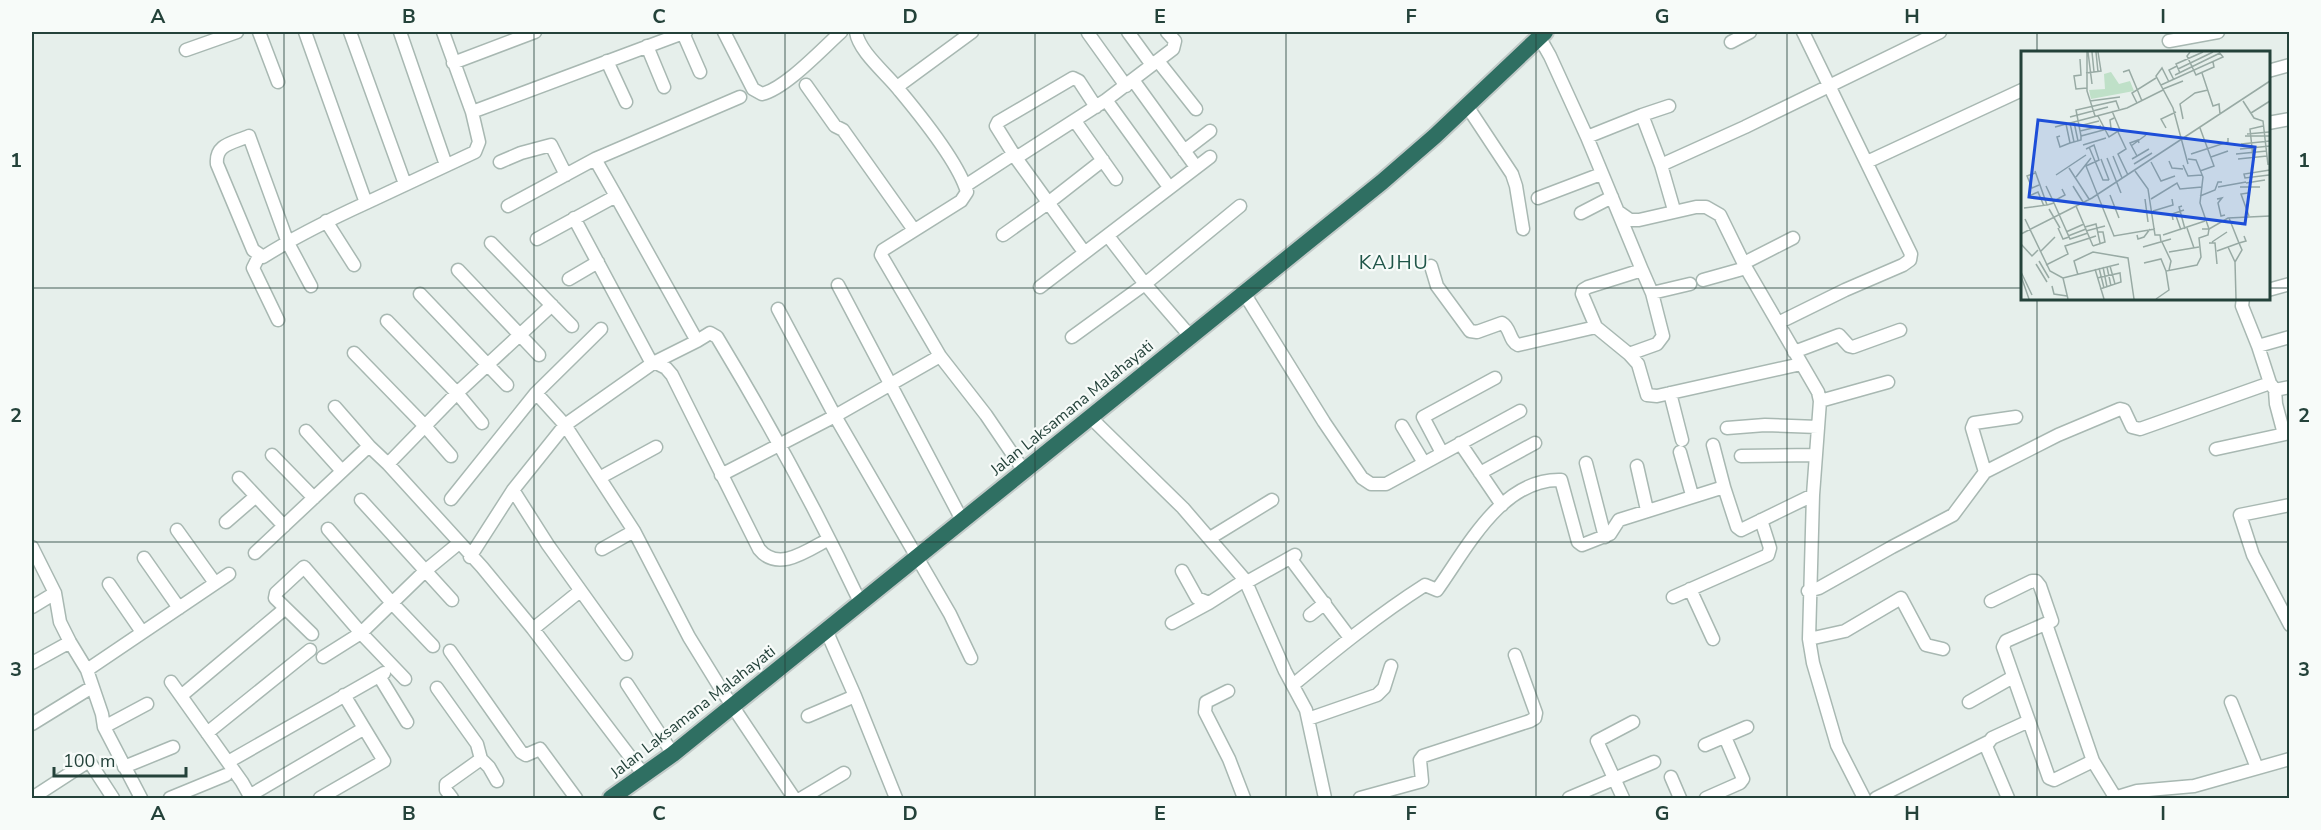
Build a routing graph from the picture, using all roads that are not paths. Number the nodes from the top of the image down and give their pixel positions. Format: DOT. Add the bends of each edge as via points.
graph roads {
  1 [pos="237,32"];
  2 [pos="260,32"];
  3 [pos="305,32"];
  4 [pos="350,32"];
  5 [pos="400,32"];
  6 [pos="443,32"];
  7 [pos="535,32"];
  8 [pos="684,32"];
  9 [pos="724,32"];
  10 [pos="841,32"];
  11 [pos="971,32"];
  12 [pos="1128,32"];
  13 [pos="1167,32"];
  14 [pos="1750,32"];
  15 [pos="1803,32"];
  16 [pos="1940,32"];
  17 [pos="2218,32"];
  18 [pos="1088,33"];
  19 [pos="1540,33"];
  20 [pos="856,35"];
  21 [pos="2169,41"];
  22 [pos="1731,42"];
  23 [pos="646,46"];
  24 [pos="186,50"];
  25 [pos="607,61"];
  26 [pos="453,63"];
  27 [pos="1155,63"];
  28 [pos="2289,65"];
  29 [pos="2270,70"];
  30 [pos="700,72"];
  31 [pos="278,82"];
  32 [pos="809,83"];
  33 [pos="1129,83"];
  34 [pos="1828,85"];
  35 [pos="664,87"];
  36 [pos="897,87"];
  37 [pos="2021,90"];
  38 [pos="740,97"];
  39 [pos="626,102"];
  40 [pos="1101,104"];
  41 [pos="1467,106"];
  42 [pos="1669,106"];
  43 [pos="1196,109"];
  44 [pos="472,112"];
  45 [pos="1642,115"];
  46 [pos="2289,119"];
  47 [pos="1075,121"];
  48 [pos="2270,123"];
  49 [pos="1210,131"];
  50 [pos="1587,138"];
  51 [pos="1185,151"];
  52 [pos="1015,156"];
  53 [pos="1210,157"];
  54 [pos="595,159"];
  55 [pos="1103,160"];
  56 [pos="500,162"];
  57 [pos="1868,162"];
  58 [pos="446,165"];
  59 [pos="1660,165"];
  60 [pos="1196,167"];
  61 [pos="1601,174"];
  62 [pos="566,175"];
  63 [pos="1116,179"];
  64 [pos="405,184"];
  65 [pos="965,186"];
  66 [pos="1169,188"];
  67 [pos="616,196"];
  68 [pos="1612,197"];
  69 [pos="1538,198"];
  70 [pos="366,203"];
  71 [pos="1048,204"];
  72 [pos="508,206"];
  73 [pos="1240,206"];
  74 [pos="1674,210"];
  75 [pos="1581,213"];
  76 [pos="1620,213"];
  77 [pos="574,218"];
  78 [pos="326,221"];
  79 [pos="1523,229"];
  80 [pos="914,230"];
  81 [pos="1003,235"];
  82 [pos="1108,236"];
  83 [pos="1792,238"];
  84 [pos="537,239"];
  85 [pos="288,243"];
  86 [pos="491,243"];
  87 [pos="1084,252"];
  88 [pos="259,256"];
  89 [pos="598,262"];
  90 [pos="1745,265"];
  91 [pos="354,266"];
  92 [pos="1431,266"];
  93 [pos="458,270"];
  94 [pos="1642,270"];
  95 [pos="569,279"];
  96 [pos="1145,284"];
  97 [pos="2289,284"];
  98 [pos="838,285"];
  99 [pos="311,286"];
  100 [pos="1040,287"];
  101 [pos="2270,289"];
  102 [pos="1244,293"];
  103 [pos="1652,293"];
  104 [pos="420,294"];
  105 [pos="2243,300"];
  106 [pos="552,305"];
  107 [pos="778,309"];
  108 [pos="278,320"];
  109 [pos="387,321"];
  110 [pos="1778,323"];
  111 [pos="572,326"];
  112 [pos="1596,327"];
  113 [pos="601,329"];
  114 [pos="1900,330"];
  115 [pos="519,335"];
  116 [pos="1190,336"];
  117 [pos="2289,337"];
  118 [pos="1072,338"];
  119 [pos="697,341"];
  120 [pos="2258,346"];
  121 [pos="1794,352"];
  122 [pos="354,353"];
  123 [pos="1629,354"];
  124 [pos="539,356"];
  125 [pos="940,356"];
  126 [pos="653,363"];
  127 [pos="488,364"];
  128 [pos="1801,364"];
  129 [pos="1495,378"];
  130 [pos="1888,382"];
  131 [pos="507,385"];
  132 [pos="891,385"];
  133 [pos="2273,386"];
  134 [pos="2289,387"];
  135 [pos="457,393"];
  136 [pos="536,393"];
  137 [pos="1670,393"];
  138 [pos="1820,401"];
  139 [pos="335,407"];
  140 [pos="1520,411"];
  141 [pos="835,416"];
  142 [pos="1090,417"];
  143 [pos="2016,417"];
  144 [pos="482,423"];
  145 [pos="424,425"];
  146 [pos="565,425"];
  147 [pos="1402,426"];
  148 [pos="1818,427"];
  149 [pos="1727,428"];
  150 [pos="306,431"];
  151 [pos="2287,433"];
  152 [pos="1460,443"];
  153 [pos="1535,443"];
  154 [pos="780,444"];
  155 [pos="1713,445"];
  156 [pos="369,446"];
  157 [pos="656,447"];
  158 [pos="2216,449"];
  159 [pos="1442,453"];
  160 [pos="272,454"];
  161 [pos="1815,455"];
  162 [pos="451,456"];
  163 [pos="1741,456"];
  164 [pos="1424,463"];
  165 [pos="1586,463"];
  166 [pos="388,464"];
  167 [pos="1637,466"];
  168 [pos="342,471"];
  169 [pos="1024,471"];
  170 [pos="1985,472"];
  171 [pos="1480,473"];
  172 [pos="721,475"];
  173 [pos="601,477"];
  174 [pos="239,478"];
  175 [pos="1724,487"];
  176 [pos="513,490"];
  177 [pos="1692,495"];
  178 [pos="1813,495"];
  179 [pos="256,496"];
  180 [pos="314,498"];
  181 [pos="451,499"];
  182 [pos="360,500"];
  183 [pos="1272,500"];
  184 [pos="1502,505"];
  185 [pos="2289,505"];
  186 [pos="1647,510"];
  187 [pos="962,520"];
  188 [pos="1761,520"];
  189 [pos="226,522"];
  190 [pos="284,526"];
  191 [pos="328,529"];
  192 [pos="177,530"];
  193 [pos="634,531"];
  194 [pos="1605,537"];
  195 [pos="1210,538"];
  196 [pos="829,539"];
  197 [pos="459,543"];
  198 [pos="32,547"];
  199 [pos="602,549"];
  200 [pos="255,553"];
  201 [pos="470,556"];
  202 [pos="917,556"];
  203 [pos="144,558"];
  204 [pos="34,560"];
  205 [pos="425,571"];
  206 [pos="1182,571"];
  207 [pos="229,574"];
  208 [pos="1246,581"];
  209 [pos="215,583"];
  210 [pos="109,584"];
  211 [pos="1690,589"];
  212 [pos="580,591"];
  213 [pos="1808,591"];
  214 [pos="55,593"];
  215 [pos="1672,597"];
  216 [pos="452,600"];
  217 [pos="1991,601"];
  218 [pos="860,602"];
  219 [pos="392,603"];
  220 [pos="1209,603"];
  221 [pos="1324,603"];
  222 [pos="32,608"];
  223 [pos="178,608"];
  224 [pos="280,612"];
  225 [pos="1310,615"];
  226 [pos="1172,623"];
  227 [pos="2046,624"];
  228 [pos="2289,625"];
  229 [pos="533,629"];
  230 [pos="826,630"];
  231 [pos="142,632"];
  232 [pos="361,633"];
  233 [pos="312,634"];
  234 [pos="1350,638"];
  235 [pos="1713,639"];
  236 [pos="1809,639"];
  237 [pos="70,642"];
  238 [pos="433,646"];
  239 [pos="1943,649"];
  240 [pos="310,650"];
  241 [pos="450,651"];
  242 [pos="626,654"];
  243 [pos="1515,655"];
  244 [pos="323,657"];
  245 [pos="971,658"];
  246 [pos="32,663"];
  247 [pos="1391,666"];
  248 [pos="87,670"];
  249 [pos="2013,677"];
  250 [pos="405,679"];
  251 [pos="171,682"];
  252 [pos="627,684"];
  253 [pos="1293,685"];
  254 [pos="92,687"];
  255 [pos="437,688"];
  256 [pos="1228,691"];
  257 [pos="344,695"];
  258 [pos="182,696"];
  259 [pos="855,696"];
  260 [pos="1969,702"];
  261 [pos="2231,702"];
  262 [pos="147,704"];
  263 [pos="733,706"];
  264 [pos="808,716"];
  265 [pos="1308,719"];
  266 [pos="103,721"];
  267 [pos="2029,721"];
  268 [pos="407,722"];
  269 [pos="1633,722"];
  270 [pos="32,724"];
  271 [pos="1748,727"];
  272 [pos="363,729"];
  273 [pos="207,733"];
  274 [pos="1725,737"];
  275 [pos="1988,742"];
  276 [pos="1705,746"];
  277 [pos="173,747"];
  278 [pos="673,754"];
  279 [pos="481,759"];
  280 [pos="2289,760"];
  281 [pos="2092,761"];
  282 [pos="228,762"];
  283 [pos="1654,762"];
  284 [pos="124,766"];
  285 [pos="2257,768"];
  286 [pos="844,773"];
  287 [pos="226,775"];
  288 [pos="644,775"];
  289 [pos="1671,777"];
  290 [pos="1614,779"];
  291 [pos="496,781"];
  292 [pos="2140,795"];
  293 [pos="250,797"];
  294 [pos="616,797"];
  295 [pos="32,798"];
  296 [pos="113,798"];
  297 [pos="141,798"];
  298 [pos="171,798"];
  299 [pos="320,798"];
  300 [pos="452,798"];
  301 [pos="576,798"];
  302 [pos="794,798"];
  303 [pos="802,798"];
  304 [pos="896,798"];
  305 [pos="1244,798"];
  306 [pos="1325,798"];
  307 [pos="1360,798"];
  308 [pos="1569,798"];
  309 [pos="1623,798"];
  310 [pos="1680,798"];
  311 [pos="1706,798"];
  312 [pos="1864,798"];
  313 [pos="1876,798"];
  314 [pos="2008,798"];
  315 [pos="2115,798"];
  1 -- 24 [label="street"];
  2 -- 31 [label="street"];
  3 -- 70 [label="street"];
  4 -- 64 [label="street"];
  5 -- 58 [label="street"];
  6 -- 26 [label="street"];
  7 -- 26 [label="street"];
  8 -- 23 [label="street"];
  8 -- 30 [label="street"];
  9 -- 10 [label="street" via="753,89 762,94 786,81"];
  11 -- 36 [label="street"];
  12 -- 27 [label="street"];
  13 -- 27 [label="street" via="1175,46"];
  14 -- 22 [label="street"];
  15 -- 34 [label="street"];
  16 -- 34 [label="street"];
  17 -- 21 [label="street"];
  18 -- 33 [label="street"];
  19 -- 41 [label="highway, Jalan Laksamana Malahayati"];
  19 -- 50 [label="street"];
  20 -- 36 [label="street"];
  23 -- 25 [label="street"];
  23 -- 35 [label="street"];
  25 -- 39 [label="street"];
  25 -- 44 [label="street"];
  26 -- 44 [label="street"];
  27 -- 33 [label="street"];
  27 -- 43 [label="street"];
  28 -- 29 [label="street"];
  32 -- 80 [label="street" via="842,123 843,130"];
  33 -- 40 [label="street"];
  33 -- 51 [label="street"];
  34 -- 57 [label="street"];
  34 -- 59 [label="street"];
  36 -- 65 [label="street" via="937,139"];
  37 -- 57 [label="street"];
  38 -- 54 [label="street"];
  40 -- 47 [label="street"];
  40 -- 52 [label="street" via="1076,78 1070,79 997,123"];
  40 -- 66 [label="street"];
  41 -- 79 [label="street" via="1512,174"];
  41 -- 102 [label="highway, Jalan Laksamana Malahayati" via="1393,173"];
  42 -- 45 [label="street"];
  44 -- 58 [label="street" via="478,149"];
  45 -- 50 [label="street"];
  45 -- 59 [label="street"];
  46 -- 48 [label="street"];
  47 -- 52 [label="street"];
  47 -- 55 [label="street"];
  49 -- 51 [label="street"];
  50 -- 61 [label="street"];
  51 -- 60 [label="street"];
  52 -- 65 [label="street"];
  52 -- 71 [label="street"];
  53 -- 60 [label="street"];
  54 -- 62 [label="street"];
  54 -- 67 [label="street"];
  55 -- 63 [label="street"];
  55 -- 71 [label="street"];
  56 -- 62 [label="street" via="551,145"];
  57 -- 110 [label="street" via="1911,254 1910,260"];
  58 -- 64 [label="street"];
  59 -- 74 [label="street"];
  60 -- 66 [label="street"];
  61 -- 68 [label="street"];
  61 -- 69 [label="street"];
  62 -- 72 [label="street"];
  64 -- 70 [label="street"];
  65 -- 80 [label="street" via="967,192 961,201"];
  66 -- 82 [label="street"];
  67 -- 77 [label="street"];
  67 -- 119 [label="street"];
  68 -- 75 [label="street"];
  68 -- 76 [label="street"];
  70 -- 78 [label="street"];
  71 -- 81 [label="street"];
  71 -- 87 [label="street"];
  73 -- 96 [label="street"];
  74 -- 76 [label="street" via="1639,220 1630,220"];
  74 -- 90 [label="street" via="1715,210"];
  76 -- 94 [label="street"];
  77 -- 84 [label="street"];
  77 -- 89 [label="street"];
  78 -- 85 [label="street"];
  78 -- 91 [label="street"];
  80 -- 125 [label="street" via="881,255"];
  82 -- 87 [label="street"];
  82 -- 96 [label="street"];
  83 -- 90 [label="street"];
  85 -- 88 [label="street"];
  85 -- 88 [label="street" via="249,136 216,155 253,250"];
  85 -- 99 [label="street"];
  86 -- 106 [label="street"];
  87 -- 100 [label="street"];
  88 -- 108 [label="street" via="253,268"];
  89 -- 95 [label="street"];
  89 -- 126 [label="street"];
  90 -- 103 [label="street"];
  90 -- 110 [label="street"];
  92 -- 112 [label="street" via="1437,286 1470,331 1502,323 1518,345"];
  93 -- 115 [label="street"];
  94 -- 103 [label="street"];
  94 -- 112 [label="street" via="1583,290 1586,308"];
  96 -- 116 [label="street"];
  96 -- 118 [label="street"];
  97 -- 101 [label="street"];
  98 -- 132 [label="street"];
  102 -- 116 [label="highway, Jalan Laksamana Malahayati"];
  102 -- 164 [label="street" via="1362,478 1382,485"];
  103 -- 123 [label="street" via="1662,340"];
  104 -- 127 [label="street"];
  105 -- 120 [label="street"];
  106 -- 111 [label="street"];
  106 -- 115 [label="street"];
  107 -- 141 [label="street"];
  109 -- 135 [label="street"];
  110 -- 121 [label="street"];
  112 -- 123 [label="street"];
  113 -- 136 [label="street"];
  114 -- 121 [label="street" via="1853,347 1839,335"];
  115 -- 124 [label="street"];
  115 -- 127 [label="street"];
  116 -- 142 [label="highway, Jalan Laksamana Malahayati"];
  117 -- 120 [label="street"];
  119 -- 126 [label="street"];
  119 -- 154 [label="street" via="710,333 717,337"];
  120 -- 133 [label="street"];
  121 -- 128 [label="street"];
  122 -- 145 [label="street"];
  123 -- 137 [label="street" via="1638,364 1647,395"];
  125 -- 132 [label="street"];
  125 -- 169 [label="street"];
  126 -- 146 [label="street"];
  126 -- 172 [label="street" via="672,375"];
  127 -- 131 [label="street"];
  127 -- 135 [label="street"];
  128 -- 137 [label="street"];
  128 -- 138 [label="street"];
  129 -- 159 [label="street" via="1423,417"];
  130 -- 138 [label="street"];
  132 -- 141 [label="street"];
  132 -- 187 [label="street"];
  133 -- 134 [label="street"];
  133 -- 151 [label="street"];
  133 -- 170 [label="street" via="2140,429 2133,427 2124,410 2120,410 2058,435"];
  135 -- 144 [label="street"];
  135 -- 145 [label="street"];
  136 -- 146 [label="street"];
  136 -- 181 [label="street"];
  137 -- 177 [label="street"];
  138 -- 148 [label="street"];
  139 -- 156 [label="street"];
  140 -- 152 [label="street"];
  141 -- 154 [label="street"];
  141 -- 202 [label="street"];
  142 -- 169 [label="highway, Jalan Laksamana Malahayati"];
  142 -- 195 [label="street"];
  143 -- 170 [label="street" via="1972,424"];
  145 -- 162 [label="street"];
  145 -- 166 [label="street"];
  146 -- 173 [label="street"];
  146 -- 176 [label="street"];
  147 -- 164 [label="street"];
  148 -- 149 [label="street"];
  148 -- 161 [label="street"];
  150 -- 168 [label="street"];
  151 -- 158 [label="street"];
  152 -- 159 [label="street"];
  152 -- 171 [label="street"];
  153 -- 171 [label="street"];
  154 -- 172 [label="street"];
  154 -- 196 [label="street"];
  155 -- 175 [label="street"];
  156 -- 166 [label="street"];
  156 -- 168 [label="street"];
  157 -- 173 [label="street"];
  159 -- 164 [label="street"];
  160 -- 180 [label="street"];
  161 -- 163 [label="street"];
  161 -- 178 [label="street"];
  165 -- 194 [label="street"];
  166 -- 197 [label="street"];
  167 -- 186 [label="street"];
  168 -- 180 [label="street"];
  169 -- 187 [label="highway, Jalan Laksamana Malahayati"];
  170 -- 213 [label="street" via="1957,511"];
  171 -- 184 [label="street"];
  172 -- 196 [label="street" via="759,549 770,559 786,560"];
  173 -- 193 [label="street"];
  174 -- 179 [label="street"];
  175 -- 177 [label="street"];
  175 -- 188 [label="street" via="1738,529"];
  176 -- 201 [label="street"];
  176 -- 212 [label="street"];
  177 -- 186 [label="street"];
  178 -- 188 [label="street"];
  178 -- 213 [label="street"];
  179 -- 189 [label="street"];
  179 -- 190 [label="street"];
  180 -- 190 [label="street"];
  182 -- 205 [label="street"];
  183 -- 195 [label="street"];
  184 -- 194 [label="street" via="1543,481 1562,480 1580,544"];
  184 -- 234 [label="street" via="1437,590 1425,585"];
  185 -- 228 [label="street" via="2240,515 2253,555"];
  186 -- 194 [label="street" via="1619,520"];
  187 -- 202 [label="highway, Jalan Laksamana Malahayati"];
  188 -- 211 [label="street" via="1770,548 1768,555"];
  190 -- 200 [label="street"];
  191 -- 219 [label="street"];
  192 -- 209 [label="street"];
  193 -- 199 [label="street"];
  193 -- 263 [label="street" via="689,637"];
  195 -- 208 [label="street"];
  196 -- 218 [label="street"];
  197 -- 201 [label="street"];
  197 -- 205 [label="street"];
  198 -- 204 [label="street"];
  201 -- 229 [label="street"];
  202 -- 218 [label="highway, Jalan Laksamana Malahayati"];
  202 -- 245 [label="street"];
  203 -- 223 [label="street"];
  204 -- 214 [label="street"];
  205 -- 216 [label="street"];
  205 -- 219 [label="street"];
  206 -- 220 [label="street" via="1197,598"];
  207 -- 209 [label="street"];
  208 -- 220 [label="street"];
  208 -- 221 [label="street" via="1293,556"];
  208 -- 253 [label="street"];
  209 -- 223 [label="street"];
  210 -- 231 [label="street"];
  211 -- 215 [label="street"];
  211 -- 235 [label="street"];
  212 -- 229 [label="street"];
  212 -- 242 [label="street"];
  213 -- 236 [label="street"];
  214 -- 222 [label="street"];
  214 -- 237 [label="street" via="60,622"];
  217 -- 227 [label="street" via="2036,581 2052,619"];
  218 -- 230 [label="highway, Jalan Laksamana Malahayati"];
  219 -- 232 [label="street"];
  219 -- 238 [label="street"];
  220 -- 226 [label="street"];
  221 -- 225 [label="street"];
  221 -- 234 [label="street"];
  223 -- 231 [label="street"];
  224 -- 258 [label="street"];
  227 -- 249 [label="street" via="2003,645"];
  227 -- 281 [label="street"];
  229 -- 288 [label="street"];
  230 -- 259 [label="street"];
  230 -- 263 [label="highway, Jalan Laksamana Malahayati"];
  231 -- 248 [label="street"];
  232 -- 233 [label="street" via="304,567 275,598"];
  232 -- 244 [label="street"];
  232 -- 250 [label="street"];
  234 -- 253 [label="street"];
  236 -- 239 [label="street" via="1845,631 1901,598 1926,645"];
  236 -- 312 [label="street" via="1837,745"];
  237 -- 246 [label="street"];
  237 -- 248 [label="street"];
  240 -- 273 [label="street"];
  241 -- 301 [label="street" via="521,752 540,749"];
  243 -- 307 [label="street" via="1535,718 1423,756 1422,781"];
  247 -- 265 [label="street" via="1384,688 1377,695"];
  248 -- 254 [label="street"];
  249 -- 260 [label="street"];
  249 -- 267 [label="street"];
  251 -- 258 [label="street"];
  252 -- 278 [label="street"];
  253 -- 265 [label="street"];
  254 -- 266 [label="street"];
  254 -- 270 [label="street"];
  255 -- 279 [label="street" via="477,744"];
  256 -- 305 [label="street" via="1206,702 1205,712"];
  257 -- 268 [label="street" via="381,674"];
  257 -- 272 [label="street"];
  257 -- 282 [label="street"];
  258 -- 273 [label="street"];
  259 -- 264 [label="street"];
  259 -- 304 [label="street"];
  261 -- 285 [label="street"];
  262 -- 266 [label="street"];
  263 -- 278 [label="highway, Jalan Laksamana Malahayati"];
  263 -- 302 [label="street"];
  265 -- 306 [label="street"];
  266 -- 284 [label="street"];
  267 -- 275 [label="street"];
  267 -- 281 [label="street" via="2049,778 2057,779"];
  269 -- 290 [label="street" via="1597,740"];
  271 -- 274 [label="street"];
  272 -- 293 [label="street"];
  272 -- 299 [label="street" via="384,761"];
  273 -- 282 [label="street"];
  274 -- 276 [label="street"];
  274 -- 311 [label="street" via="1743,779"];
  275 -- 313 [label="street"];
  275 -- 314 [label="street" via="1987,752"];
  277 -- 284 [label="street"];
  278 -- 288 [label="highway, Jalan Laksamana Malahayati"];
  279 -- 291 [label="street"];
  279 -- 300 [label="street" via="446,784"];
  280 -- 285 [label="street"];
  281 -- 315 [label="street"];
  282 -- 293 [label="street"];
  283 -- 290 [label="street"];
  284 -- 297 [label="street"];
  285 -- 292 [label="street" via="2194,786"];
  286 -- 303 [label="street"];
  287 -- 298 [label="street"];
  288 -- 294 [label="highway, Jalan Laksamana Malahayati"];
  289 -- 310 [label="street"];
  290 -- 308 [label="street"];
  290 -- 309 [label="street"];
  292 -- 315 [label="street"];
  295 -- 296 [label="street" via="89,761"];
}
